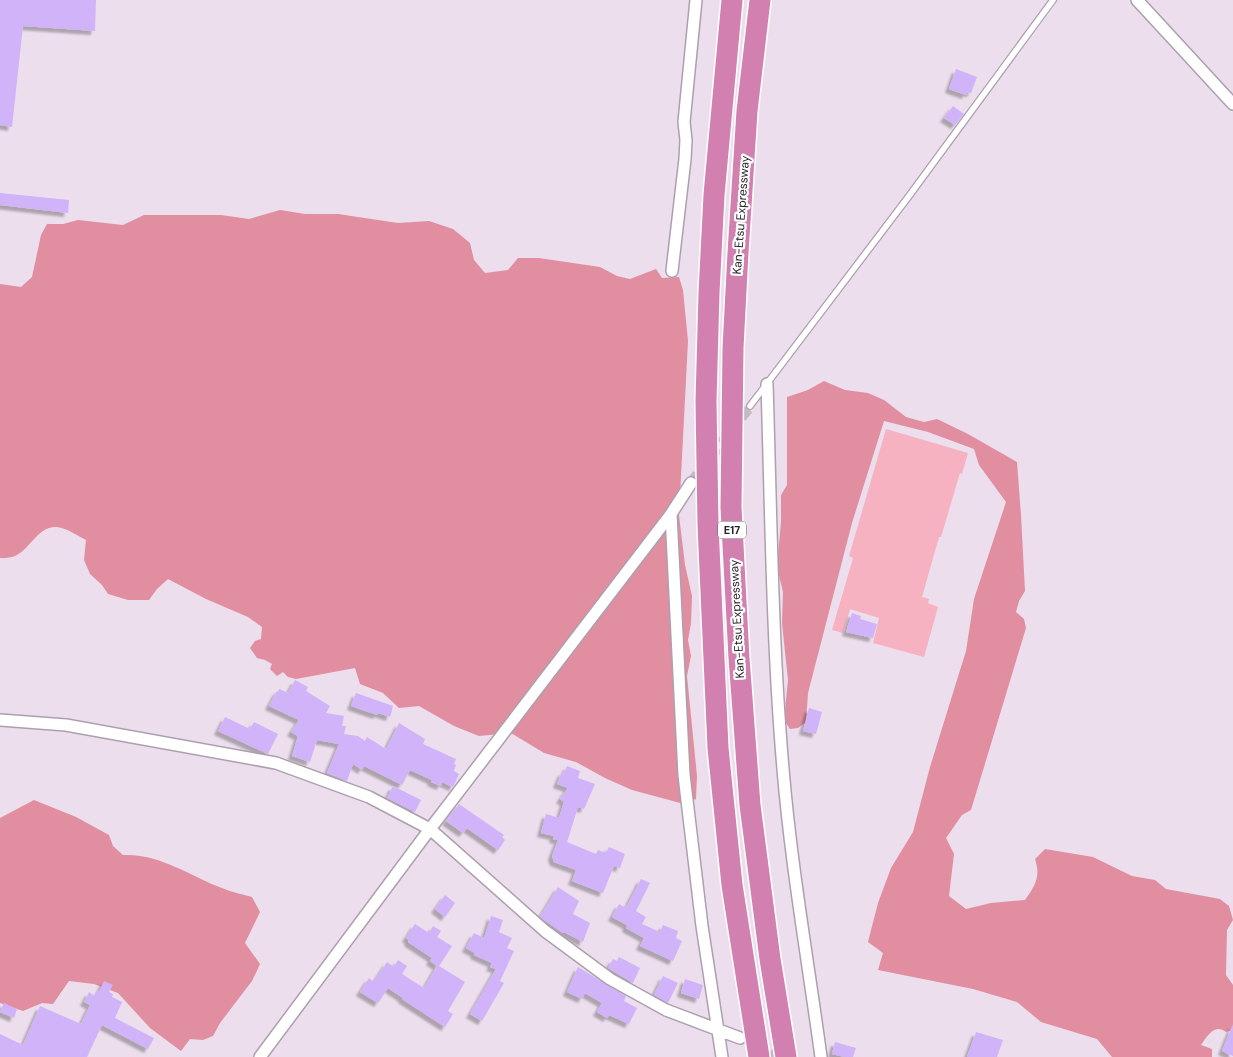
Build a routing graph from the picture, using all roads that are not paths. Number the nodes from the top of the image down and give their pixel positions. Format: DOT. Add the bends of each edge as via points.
graph roads {
  1 [pos="696,0"];
  2 [pos="732,0"];
  3 [pos="760,0"];
  4 [pos="1053,0"];
  5 [pos="1137,0"];
  6 [pos="1233,104"];
  7 [pos="672,271"];
  8 [pos="767,384"];
  9 [pos="750,406"];
  10 [pos="691,483"];
  11 [pos="671,514"];
  12 [pos="0,720"];
  13 [pos="430,829"];
  14 [pos="718,1030"];
  15 [pos="740,1038"];
  16 [pos="260,1057"];
  17 [pos="722,1057"];
  18 [pos="759,1057"];
  19 [pos="786,1057"];
  20 [pos="821,1057"];
  1 -- 7 [label="street" via="684,122 685,159"];
  2 -- 18 [label="highway, Kan-Etsu Expressway / E17" via="709,293 706,401 708,525 718,748 732,885"];
  3 -- 19 [label="highway, Kan-Etsu Expressway / E17" via="747,111 738,253 731,507 750,805"];
  4 -- 8 [label="lane"];
  5 -- 6 [label="street"];
  8 -- 9 [label="lane"];
  8 -- 20 [label="street" via="778,711 796,884"];
  10 -- 11 [label="street"];
  11 -- 13 [label="street"];
  11 -- 14 [label="street" via="685,785"];
  12 -- 13 [label="street" via="66,725 276,763 369,797"];
  13 -- 14 [label="street" via="545,931 610,979 666,1010"];
  13 -- 16 [label="street"];
  14 -- 15 [label="street"];
  14 -- 17 [label="street"];
}
